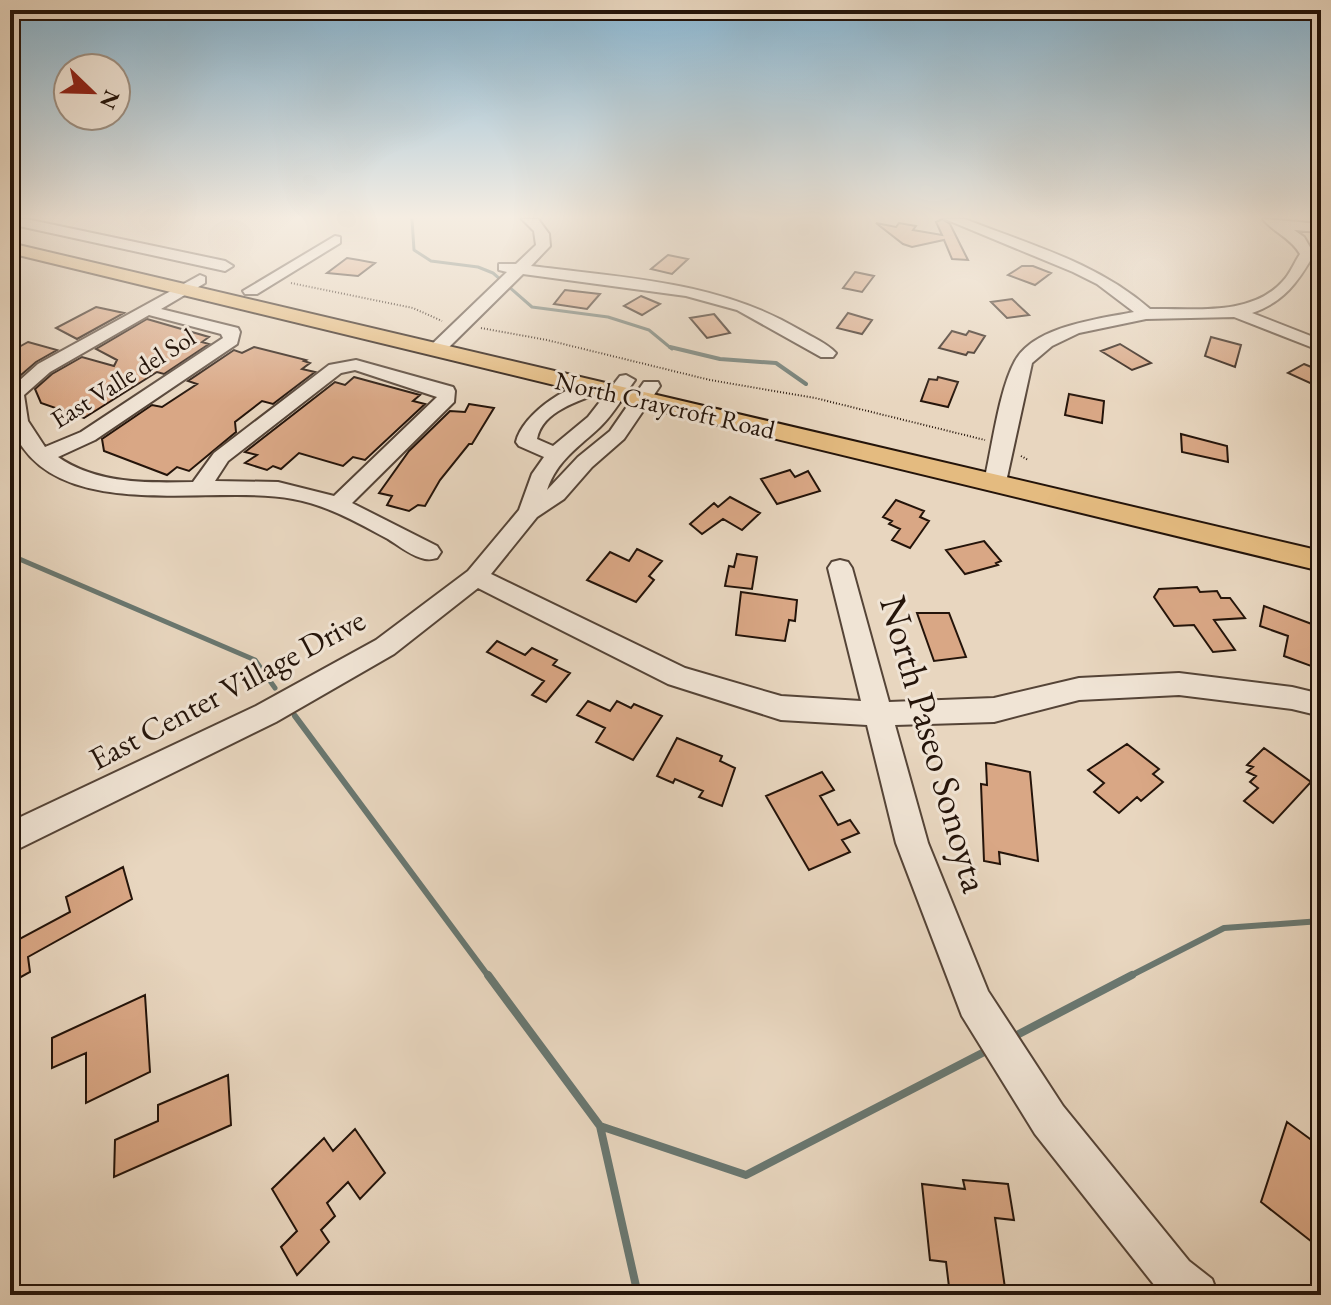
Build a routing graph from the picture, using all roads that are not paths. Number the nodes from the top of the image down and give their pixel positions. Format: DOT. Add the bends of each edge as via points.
graph roads {
  1 [pos="170,280"];
  2 [pos="176,280"];
  3 [pos="269,280"];
  4 [pos="499,280"];
  5 [pos="603,280"];
  6 [pos="1103,280"];
  7 [pos="1290,280"];
  8 [pos="191,284"];
  9 [pos="251,291"];
  10 [pos="147,310"];
  11 [pos="1243,310"];
  12 [pos="1156,313"];
  13 [pos="1321,337"];
  14 [pos="437,338"];
  15 [pos="1321,346"];
  16 [pos="827,353"];
  17 [pos="626,389"];
  18 [pos="557,455"];
  19 [pos="40,457"];
  20 [pos="995,463"];
  21 [pos="199,489"];
  22 [pos="339,503"];
  23 [pos="529,512"];
  24 [pos="1321,540"];
  25 [pos="429,552"];
  26 [pos="1321,561"];
  27 [pos="840,568"];
  28 [pos="476,577"];
  29 [pos="1321,705"];
  30 [pos="880,714"];
  31 [pos="10,838"];
  32 [pos="1196,1295"];
  1 -- 8 [label="main road, North Craycroft Road"];
  2 -- 8 [label="main road, North Craycroft Road"];
  3 -- 9 [label="street"];
  4 -- 14 [label="street"];
  5 -- 16 [label="street" via="687,291 743,307"];
  6 -- 12 [label="street"];
  7 -- 11 [label="street" via="1273,297"];
  8 -- 9 [label="main road, North Craycroft Road"];
  8 -- 10 [label="street"];
  8 -- 14 [label="main road, North Craycroft Road"];
  9 -- 14 [label="main road, North Craycroft Road"];
  10 -- 19 [label="street" via="44,368 15,394 19,422"];
  10 -- 19 [label="street, East Valle del Sol" via="227,330 231,340 88,436"];
  11 -- 12 [label="street"];
  11 -- 13 [label="street"];
  11 -- 15 [label="street"];
  12 -- 20 [label="street" via="1074,329 1046,342 1024,361"];
  14 -- 17 [label="main road, North Craycroft Road"];
  14 -- 17 [label="main road, North Craycroft Road"];
  17 -- 18 [label="street, East Center Village Drive"];
  17 -- 18 [label="street" via="548,408 527,431 526,442"];
  17 -- 20 [label="main road, North Craycroft Road"];
  17 -- 23 [label="street, East Center Village Drive" via="617,435 556,494"];
  18 -- 23 [label="street, East Center Village Drive" via="535,486"];
  19 -- 21 [label="street" via="63,471 100,482 140,489"];
  20 -- 24 [label="main road, North Craycroft Road"];
  20 -- 26 [label="main road, North Craycroft Road"];
  21 -- 22 [label="street" via="277,489"];
  21 -- 22 [label="street" via="221,457 340,367 356,365 446,391 443,402"];
  22 -- 25 [label="street"];
  23 -- 28 [label="street, East Center Village Drive"];
  27 -- 30 [label="street, North Paseo Sonoyta"];
  28 -- 30 [label="street" via="677,676 781,708"];
  28 -- 31 [label="street, East Center Village Drive" via="359,662 266,714"];
  29 -- 30 [label="street" via="1179,684 1079,689 994,710"];
  30 -- 32 [label="street, North Paseo Sonoyta" via="912,843 975,1003 1049,1120 1174,1276"];
}
